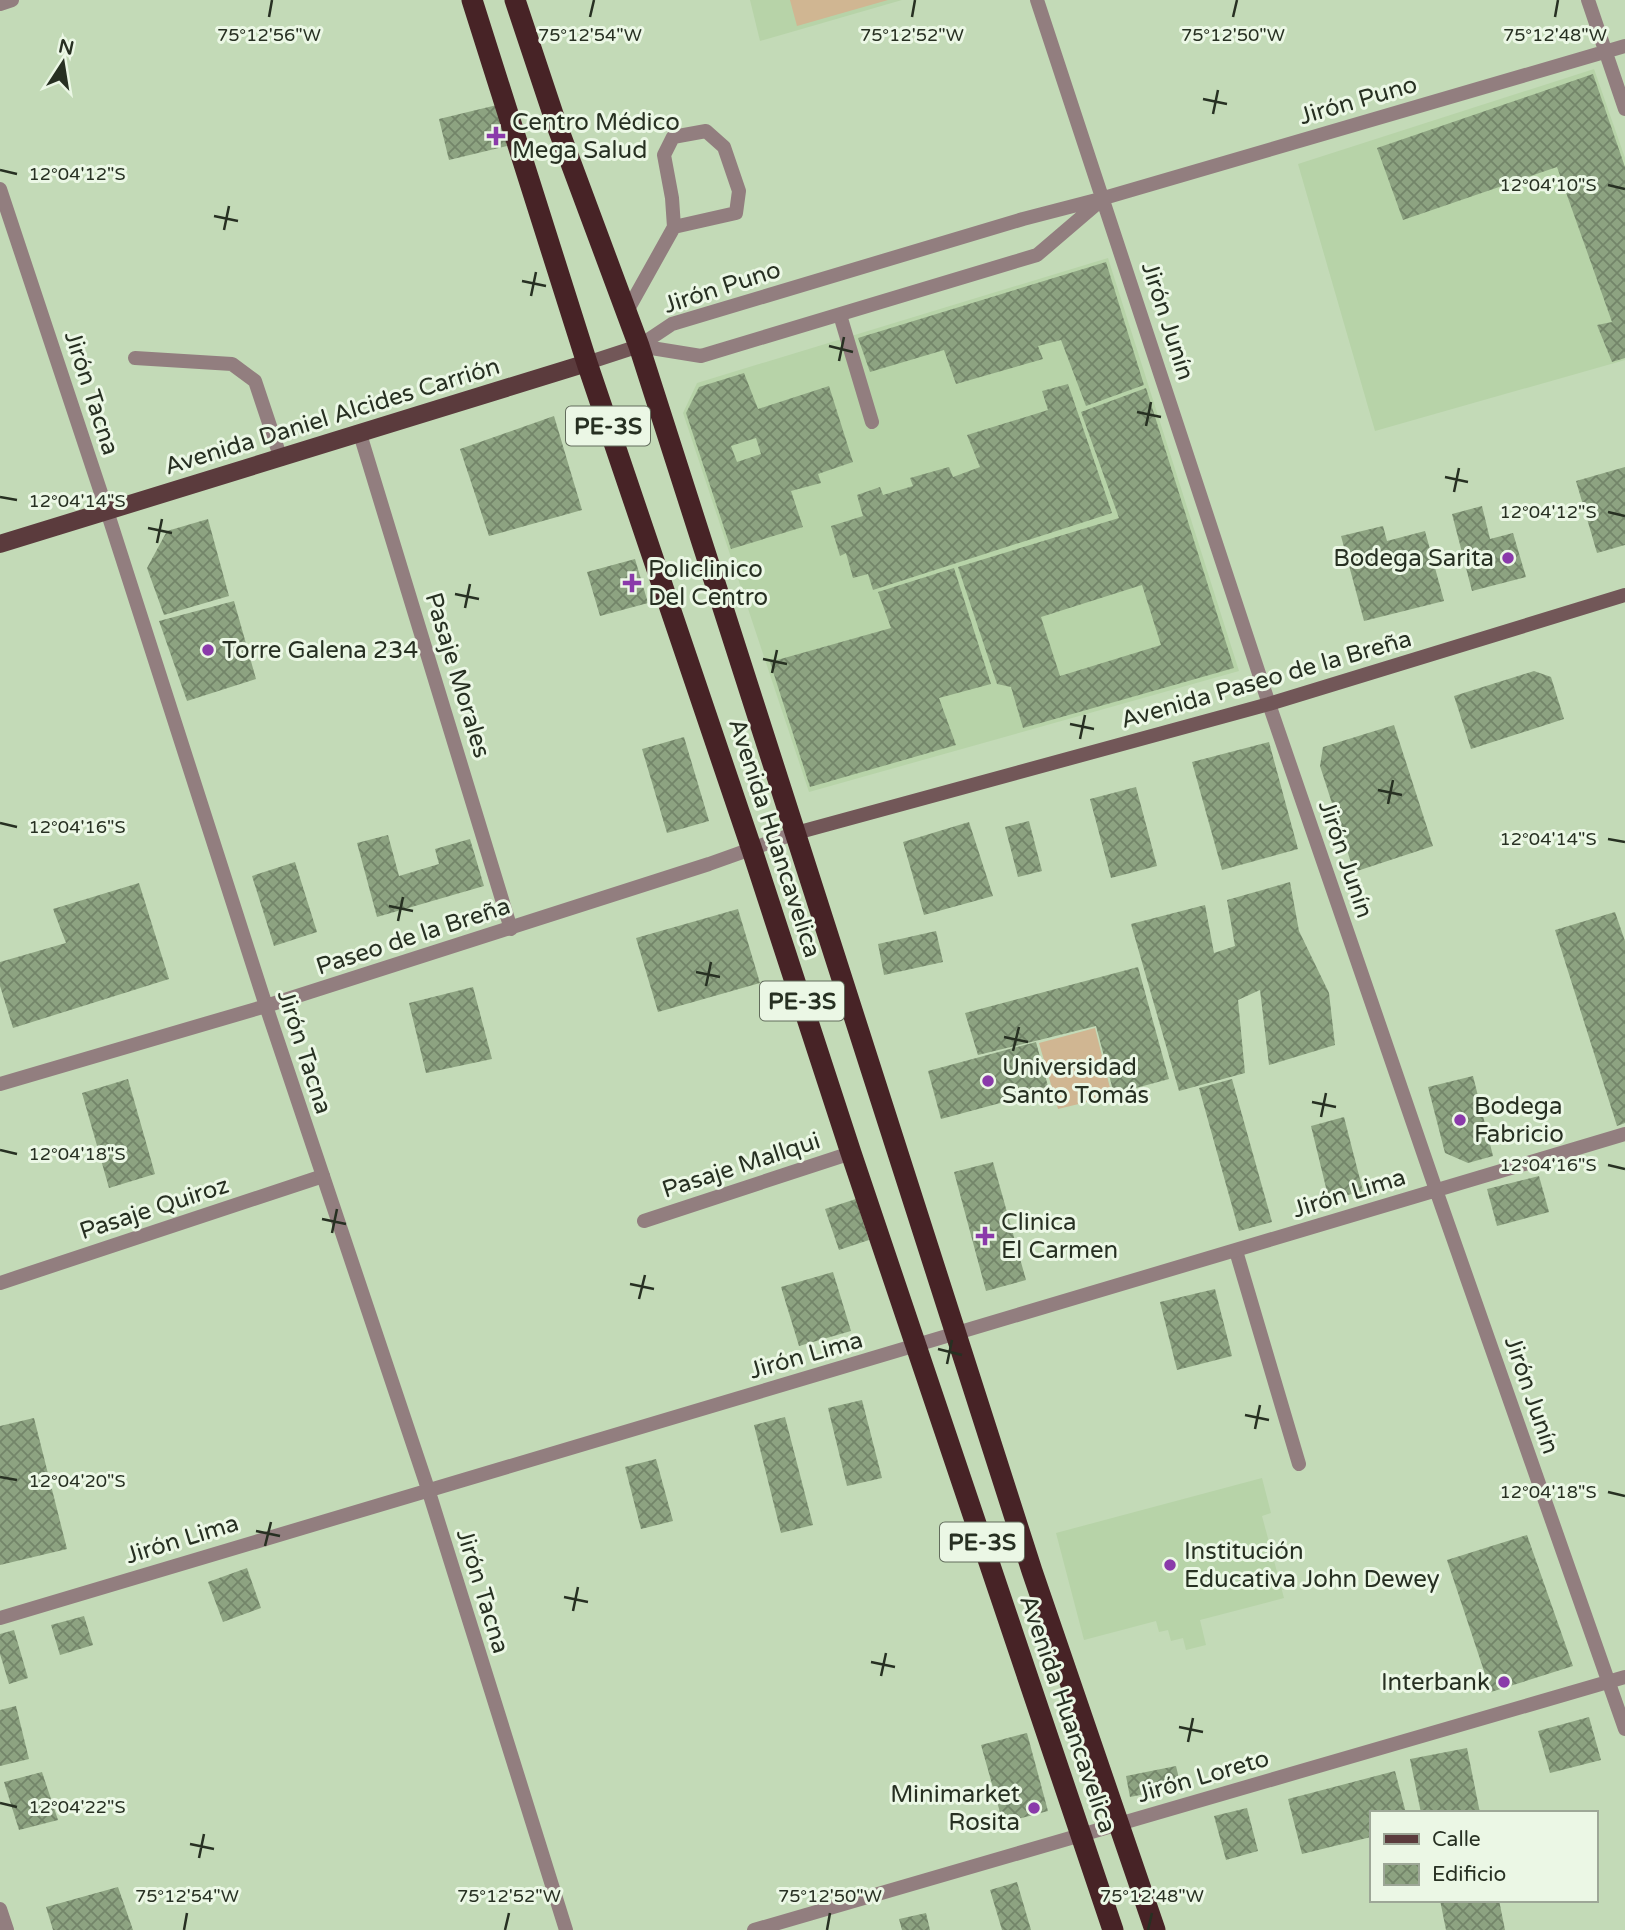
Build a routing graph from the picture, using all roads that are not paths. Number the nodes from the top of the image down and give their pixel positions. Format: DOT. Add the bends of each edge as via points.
graph roads {
  1 [pos="12,0"];
  2 [pos="472,0"];
  3 [pos="515,0"];
  4 [pos="1037,0"];
  5 [pos="1588,0"];
  6 [pos="0,4"];
  7 [pos="1625,46"];
  8 [pos="1605,52"];
  9 [pos="1625,109"];
  10 [pos="0,189"];
  11 [pos="1104,198"];
  12 [pos="674,227"];
  13 [pos="626,313"];
  14 [pos="840,314"];
  15 [pos="639,346"];
  16 [pos="135,358"];
  17 [pos="587,363"];
  18 [pos="872,422"];
  19 [pos="360,434"];
  20 [pos="281,458"];
  21 [pos="107,511"];
  22 [pos="0,544"];
  23 [pos="1625,595"];
  24 [pos="1269,704"];
  25 [pos="796,833"];
  26 [pos="752,850"];
  27 [pos="511,929"];
  28 [pos="266,1006"];
  29 [pos="0,1084"];
  30 [pos="1625,1134"];
  31 [pos="851,1153"];
  32 [pos="323,1176"];
  33 [pos="1436,1190"];
  34 [pos="644,1221"];
  35 [pos="1236,1251"];
  36 [pos="0,1283"];
  37 [pos="956,1335"];
  38 [pos="916,1346"];
  39 [pos="1299,1464"];
  40 [pos="428,1489"];
  41 [pos="0,1618"];
  42 [pos="1625,1677"];
  43 [pos="1609,1682"];
  44 [pos="1625,1729"];
  45 [pos="1118,1824"];
  46 [pos="1081,1835"];
  47 [pos="0,1909"];
  48 [pos="7,1930"];
  49 [pos="566,1930"];
  50 [pos="754,1930"];
  51 [pos="1113,1930"];
  52 [pos="1155,1930"];
  1 -- 6 [label="street"];
  2 -- 17 [label="highway, Avenida Huancavelica / PE-3S"];
  3 -- 13 [label="highway, Avenida Huancavelica / PE-3S"];
  4 -- 11 [label="street, Jirón Junín"];
  5 -- 8 [label="street"];
  7 -- 8 [label="street, Jirón Puno"];
  8 -- 9 [label="street"];
  8 -- 11 [label="street, Jirón Puno"];
  10 -- 21 [label="street, Jirón Tacna"];
  11 -- 14 [label="street, Jirón Puno" via="1037,255"];
  11 -- 15 [label="street, Jirón Puno" via="672,324"];
  11 -- 24 [label="street, Jirón Junín"];
  12 -- 12 [label="street" via="664,155 673,137 706,131 724,146 739,191 736,213"];
  12 -- 13 [label="street"];
  13 -- 15 [label="highway, Avenida Huancavelica / PE-3S"];
  14 -- 15 [label="street, Jirón Puno" via="701,356"];
  14 -- 18 [label="street"];
  15 -- 17 [label="street, Avenida Daniel Alcides Carrión"];
  15 -- 25 [label="highway, Avenida Huancavelica / PE-3S"];
  16 -- 20 [label="street" via="232,364 255,381"];
  17 -- 19 [label="main road, Avenida Daniel Alcides Carrión"];
  17 -- 26 [label="highway, Avenida Huancavelica / PE-3S"];
  19 -- 20 [label="main road, Avenida Daniel Alcides Carrión"];
  19 -- 27 [label="street, Pasaje Morales"];
  20 -- 21 [label="main road, Avenida Daniel Alcides Carrión"];
  21 -- 22 [label="main road, Avenida Daniel Alcides Carrión"];
  21 -- 28 [label="street, Jirón Tacna"];
  23 -- 24 [label="street, Avenida Paseo de la Breña"];
  24 -- 25 [label="street, Avenida Paseo de la Breña"];
  24 -- 33 [label="street, Jirón Junín"];
  25 -- 26 [label="street, Paseo de la Breña"];
  25 -- 37 [label="highway, Avenida Huancavelica / PE-3S"];
  26 -- 27 [label="street, Paseo de la Breña"];
  26 -- 31 [label="highway, Avenida Huancavelica / PE-3S"];
  27 -- 28 [label="street, Paseo de la Breña"];
  28 -- 29 [label="street, Paseo de la Breña"];
  28 -- 32 [label="street, Jirón Tacna"];
  30 -- 33 [label="street, Jirón Lima"];
  31 -- 34 [label="street, Pasaje Mallqui"];
  31 -- 38 [label="highway, Avenida Huancavelica / PE-3S"];
  32 -- 36 [label="street, Pasaje Quiroz"];
  32 -- 40 [label="street, Jirón Tacna"];
  33 -- 35 [label="street, Jirón Lima"];
  33 -- 43 [label="street, Jirón Junín"];
  35 -- 37 [label="street, Jirón Lima"];
  35 -- 39 [label="street"];
  37 -- 38 [label="street, Jirón Lima"];
  37 -- 45 [label="highway, Avenida Huancavelica / PE-3S"];
  38 -- 40 [label="street, Jirón Lima"];
  38 -- 46 [label="highway, Avenida Huancavelica / PE-3S"];
  40 -- 41 [label="street, Jirón Lima"];
  40 -- 49 [label="street, Jirón Tacna"];
  42 -- 43 [label="street, Jirón Loreto"];
  43 -- 44 [label="street, Jirón Junín"];
  43 -- 45 [label="street, Jirón Loreto"];
  45 -- 46 [label="street, Jirón Loreto"];
  45 -- 52 [label="highway, Avenida Huancavelica / PE-3S"];
  46 -- 50 [label="street, Jirón Loreto"];
  46 -- 51 [label="highway, Avenida Huancavelica / PE-3S"];
  47 -- 48 [label="street"];
}
